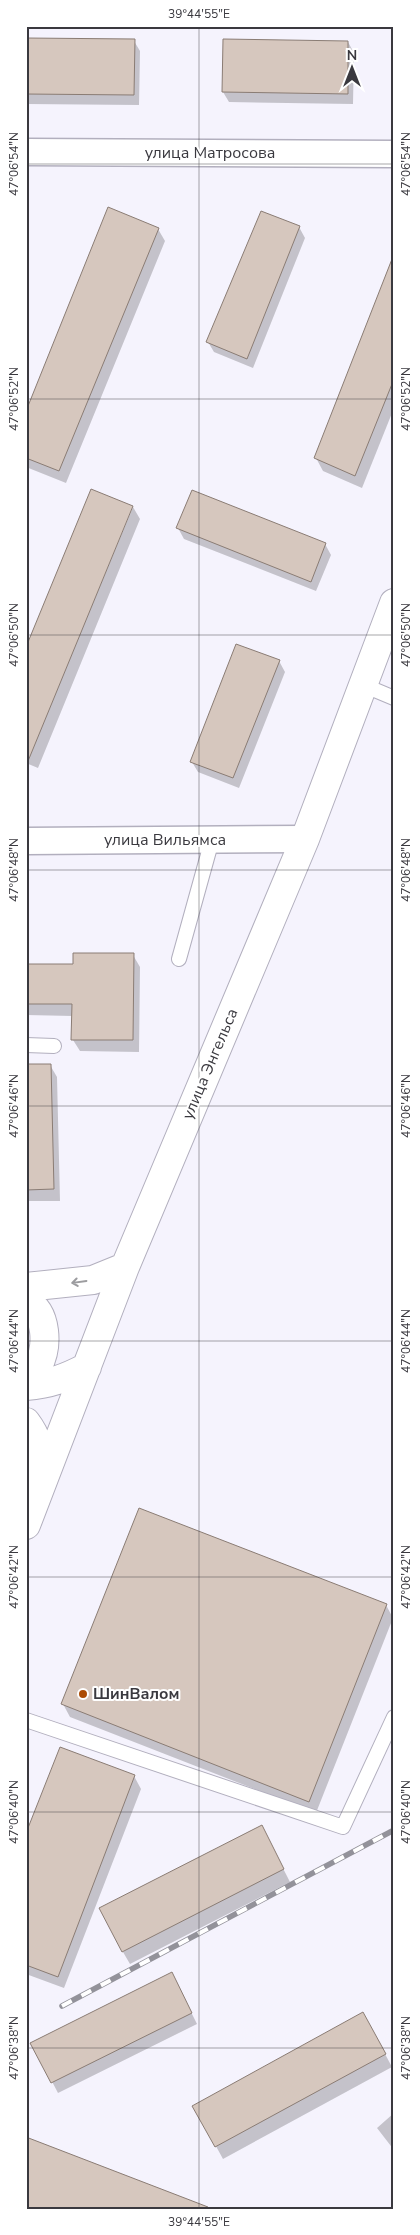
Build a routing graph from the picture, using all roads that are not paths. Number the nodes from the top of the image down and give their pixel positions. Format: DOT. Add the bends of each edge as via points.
graph roads {
  1 [pos="26,152"];
  2 [pos="394,154"];
  3 [pos="394,603"];
  4 [pos="363,685"];
  5 [pos="394,698"];
  6 [pos="305,839"];
  7 [pos="212,840"];
  8 [pos="26,841"];
  9 [pos="179,958"];
  10 [pos="26,1045"];
  11 [pos="54,1046"];
  12 [pos="125,1267"];
  13 [pos="26,1287"];
  14 [pos="26,1301"];
  15 [pos="87,1367"];
  16 [pos="26,1378"];
  17 [pos="26,1386"];
  18 [pos="26,1422"];
  19 [pos="40,1488"];
  20 [pos="26,1525"];
  21 [pos="394,1717"];
  22 [pos="26,1720"];
  1 -- 2 [label="street, улица Матросова"];
  3 -- 4 [label="main road, улица Энгельса"];
  4 -- 5 [label="lane"];
  4 -- 6 [label="main road, улица Энгельса"];
  6 -- 7 [label="street, улица Вильямса"];
  6 -- 12 [label="main road, улица Энгельса"];
  7 -- 8 [label="street, улица Вильямса"];
  7 -- 9 [label="lane"];
  10 -- 11 [label="lane"];
  12 -- 13 [label="main road, one-way" via="93,1280"];
  12 -- 15 [label="main road, улица Энгельса"];
  14 -- 16 [label="main road" via="41,1317 44,1334 43,1352 37,1368"];
  15 -- 17 [label="main road" via="64,1380"];
  15 -- 19 [label="main road, улица Энгельса"];
  18 -- 19 [label="main road" via="39,1445"];
  19 -- 20 [label="main road, улица Энгельса"];
  21 -- 22 [label="lane" via="343,1827"];
}
